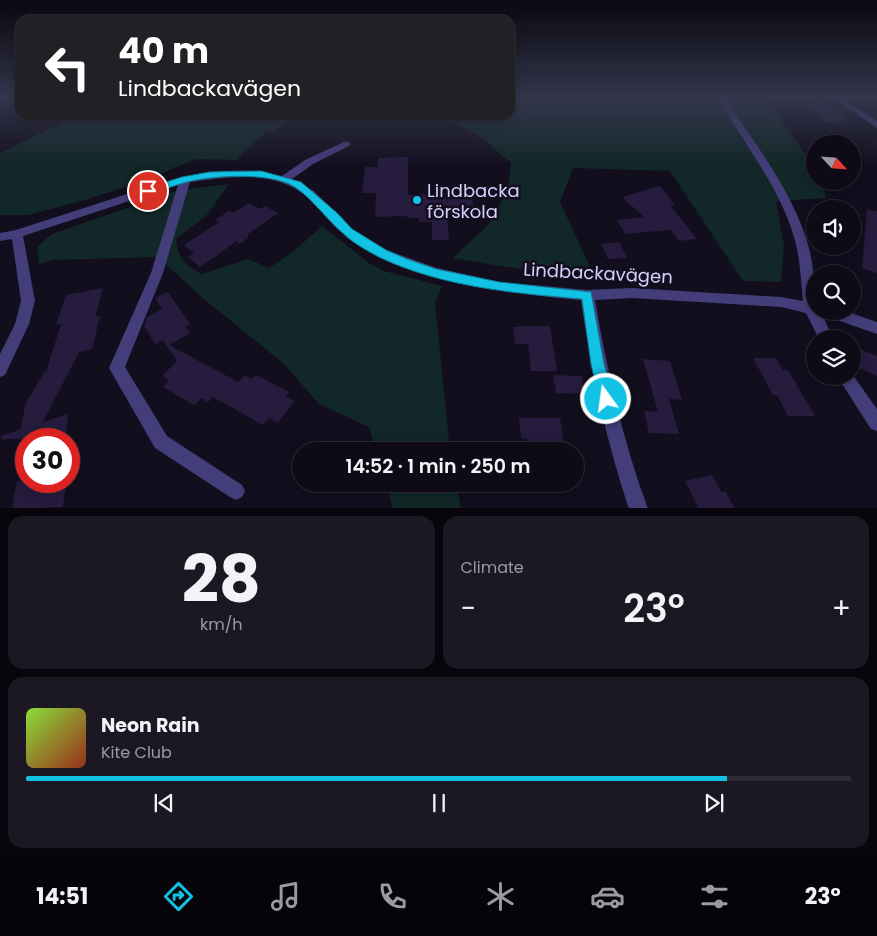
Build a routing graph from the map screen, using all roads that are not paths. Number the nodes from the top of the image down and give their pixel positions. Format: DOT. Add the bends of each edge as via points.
graph roads {
  1 [pos="735,121"];
  2 [pos="346,144"];
  3 [pos="185,179"];
  4 [pos="284,180"];
  5 [pos="17,234"];
  6 [pos="0,237"];
  7 [pos="806,267"];
  8 [pos="587,295"];
  9 [pos="806,307"];
  10 [pos="854,320"];
  11 [pos="877,328"];
  12 [pos="0,370"];
  13 [pos="851,385"];
  14 [pos="877,423"];
  15 [pos="236,491"];
  16 [pos="639,508"];
  1 -- 7 [label="street" via="785,199 800,237"];
  2 -- 4 [label="street" via="309,162"];
  3 -- 4 [label="street, Lindbackavägen" via="236,172"];
  3 -- 5 [label="street, Lindbackavägen"];
  3 -- 15 [label="street" via="156,273 117,368 161,442"];
  4 -- 8 [label="street, Lindbackavägen" via="298,184 360,241 403,262 436,273 499,286"];
  5 -- 6 [label="street, Lindbackavägen"];
  5 -- 12 [label="street" via="28,301 22,324"];
  8 -- 9 [label="street, Lindbackavägen" via="632,293 781,302"];
  8 -- 16 [label="street" via="600,374 625,470"];
  10 -- 11 [label="street"];
  13 -- 14 [label="street"];
}
